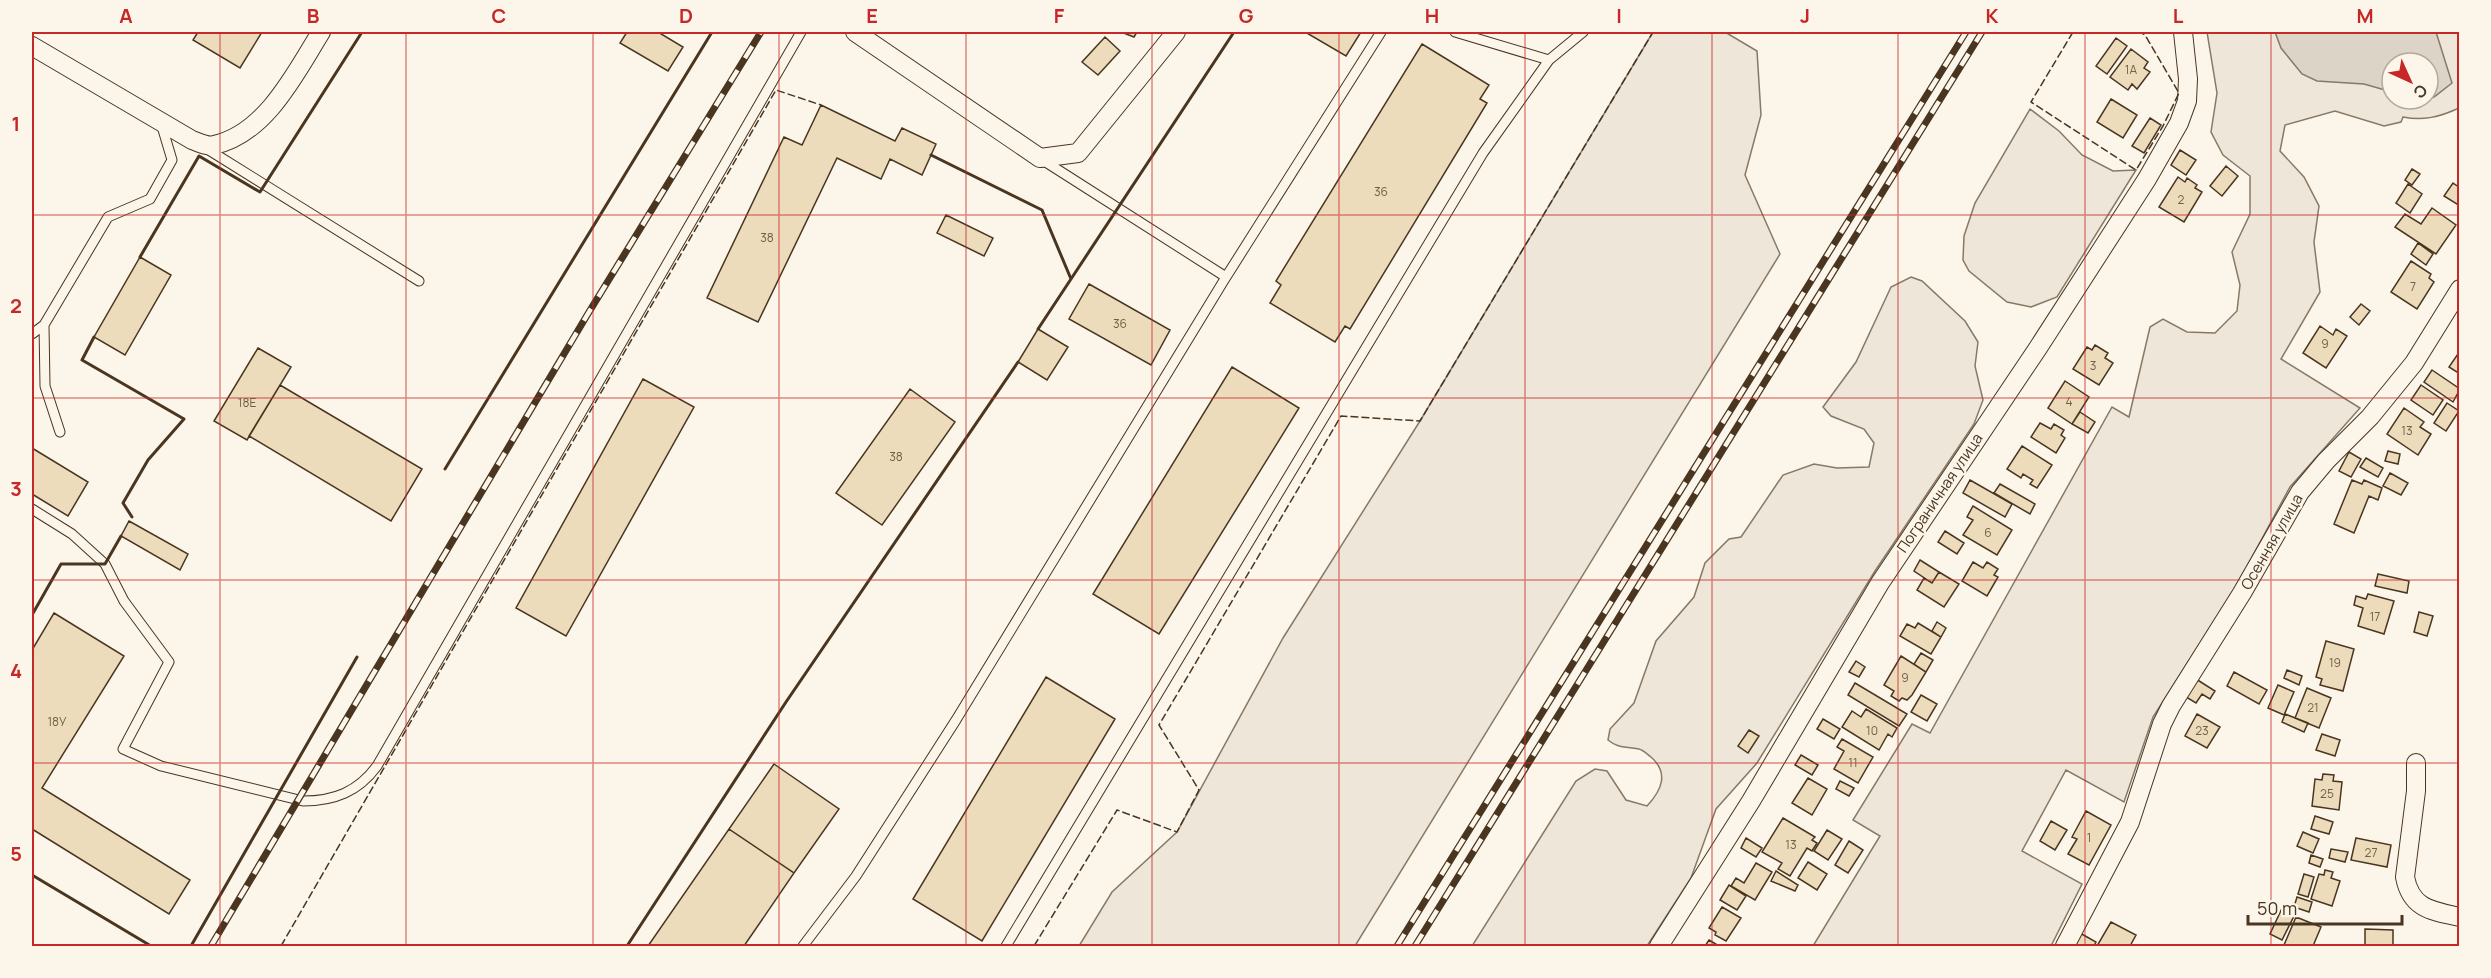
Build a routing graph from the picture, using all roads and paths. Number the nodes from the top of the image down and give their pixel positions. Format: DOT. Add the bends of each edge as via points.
graph roads {
  1 [pos="321,32"];
  2 [pos="801,32"];
  3 [pos="855,32"];
  4 [pos="1176,32"];
  5 [pos="1381,32"];
  6 [pos="1455,32"];
  7 [pos="1583,32"];
  8 [pos="2183,32"];
  9 [pos="32,46"];
  10 [pos="1549,60"];
  11 [pos="161,123"];
  12 [pos="192,140"];
  13 [pos="1040,158"];
  14 [pos="1226,277"];
  15 [pos="419,281"];
  16 [pos="2460,289"];
  17 [pos="44,325"];
  18 [pos="32,334"];
  19 [pos="60,432"];
  20 [pos="32,509"];
  21 [pos="2416,763"];
  22 [pos="2460,918"];
  23 [pos="804,946"];
  24 [pos="1006,946"];
  25 [pos="1659,946"];
  26 [pos="2065,946"];
  1 -- 12 [label="street" via="282,94 259,120 234,138 212,146"];
  2 -- 20 [label="lane" via="377,766 351,790 318,802 292,799 161,766 123,749 169,662 124,601 105,564 72,534"];
  3 -- 13 [label="street"];
  4 -- 13 [label="street" via="1078,153"];
  5 -- 14 [label="lane"];
  6 -- 10 [label="lane"];
  7 -- 10 [label="lane"];
  8 -- 25 [label="street, Пограничная улица" via="2187,101 2169,142 2038,348 1880,583 1751,801"];
  9 -- 11 [label="street"];
  10 -- 24 [label="lane" via="1483,153"];
  11 -- 12 [label="street"];
  11 -- 17 [label="lane" via="172,160 150,199 108,216"];
  12 -- 15 [label="lane"];
  13 -- 14 [label="lane"];
  14 -- 23 [label="lane" via="950,729 856,876"];
  16 -- 26 [label="street, Осенняя улица" via="2414,363 2300,492 2171,706 2130,822"];
  17 -- 18 [label="lane"];
  17 -- 19 [label="lane" via="45,386"];
  21 -- 22 [label="street" via="2407,889 2420,906"];
}
